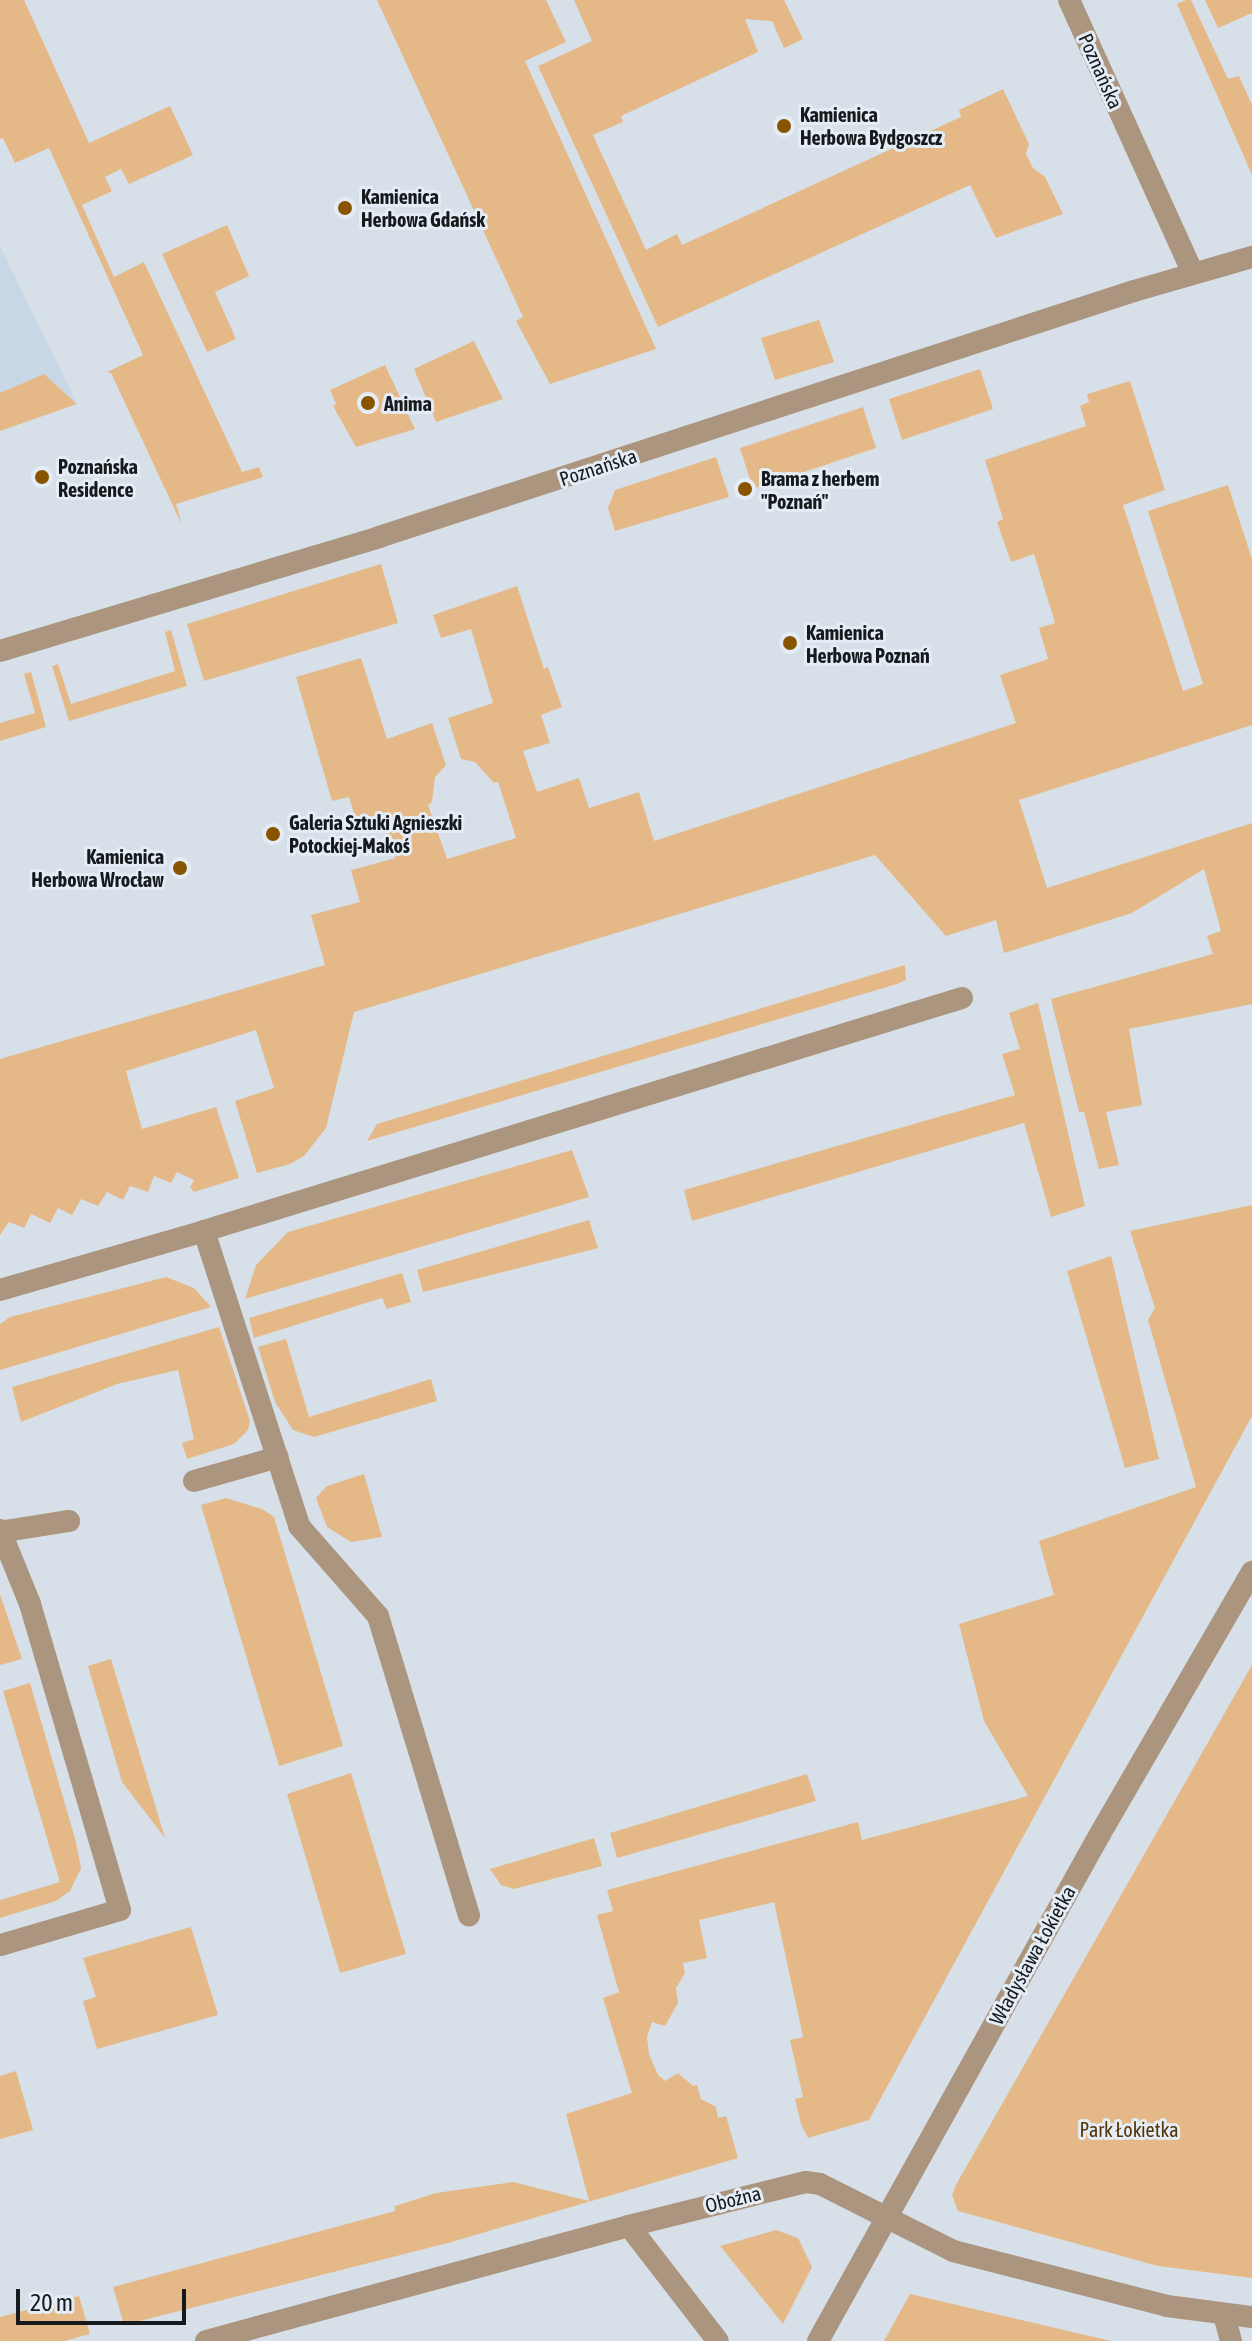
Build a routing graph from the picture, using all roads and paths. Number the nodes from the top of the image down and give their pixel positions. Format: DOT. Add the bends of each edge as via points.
graph roads {
  1 [pos="1069,0"];
  2 [pos="1252,257"];
  3 [pos="1193,273"];
  4 [pos="0,651"];
  5 [pos="962,998"];
  6 [pos="204,1231"];
  7 [pos="0,1290"];
  8 [pos="278,1457"];
  9 [pos="194,1481"];
  10 [pos="69,1521"];
  11 [pos="0,1532"];
  12 [pos="1252,1572"];
  13 [pos="469,1916"];
  14 [pos="0,1945"];
  15 [pos="885,2218"];
  16 [pos="629,2226"];
  17 [pos="1224,2315"];
  18 [pos="1252,2317"];
  19 [pos="206,2341"];
  20 [pos="718,2341"];
  21 [pos="818,2341"];
  22 [pos="1231,2341"];
  1 -- 3 [label="street, Poznańska"];
  2 -- 3 [label="street, Poznańska"];
  3 -- 4 [label="street, Poznańska" via="379,537"];
  5 -- 6 [label="street"];
  6 -- 7 [label="street"];
  6 -- 8 [label="street"];
  8 -- 9 [label="street"];
  8 -- 13 [label="street" via="299,1526 378,1616"];
  10 -- 11 [label="street"];
  11 -- 14 [label="street" via="30,1604 120,1910"];
  12 -- 15 [label="street, Władysława Łokietka"];
  15 -- 16 [label="street, Oboźna" via="806,2182"];
  15 -- 17 [label="street, Oboźna" via="953,2251 1167,2306"];
  15 -- 21 [label="street, Władysława Łokietka"];
  16 -- 19 [label="street, Oboźna"];
  16 -- 20 [label="street"];
  17 -- 18 [label="street, Oboźna"];
  17 -- 22 [label="street"];
}
